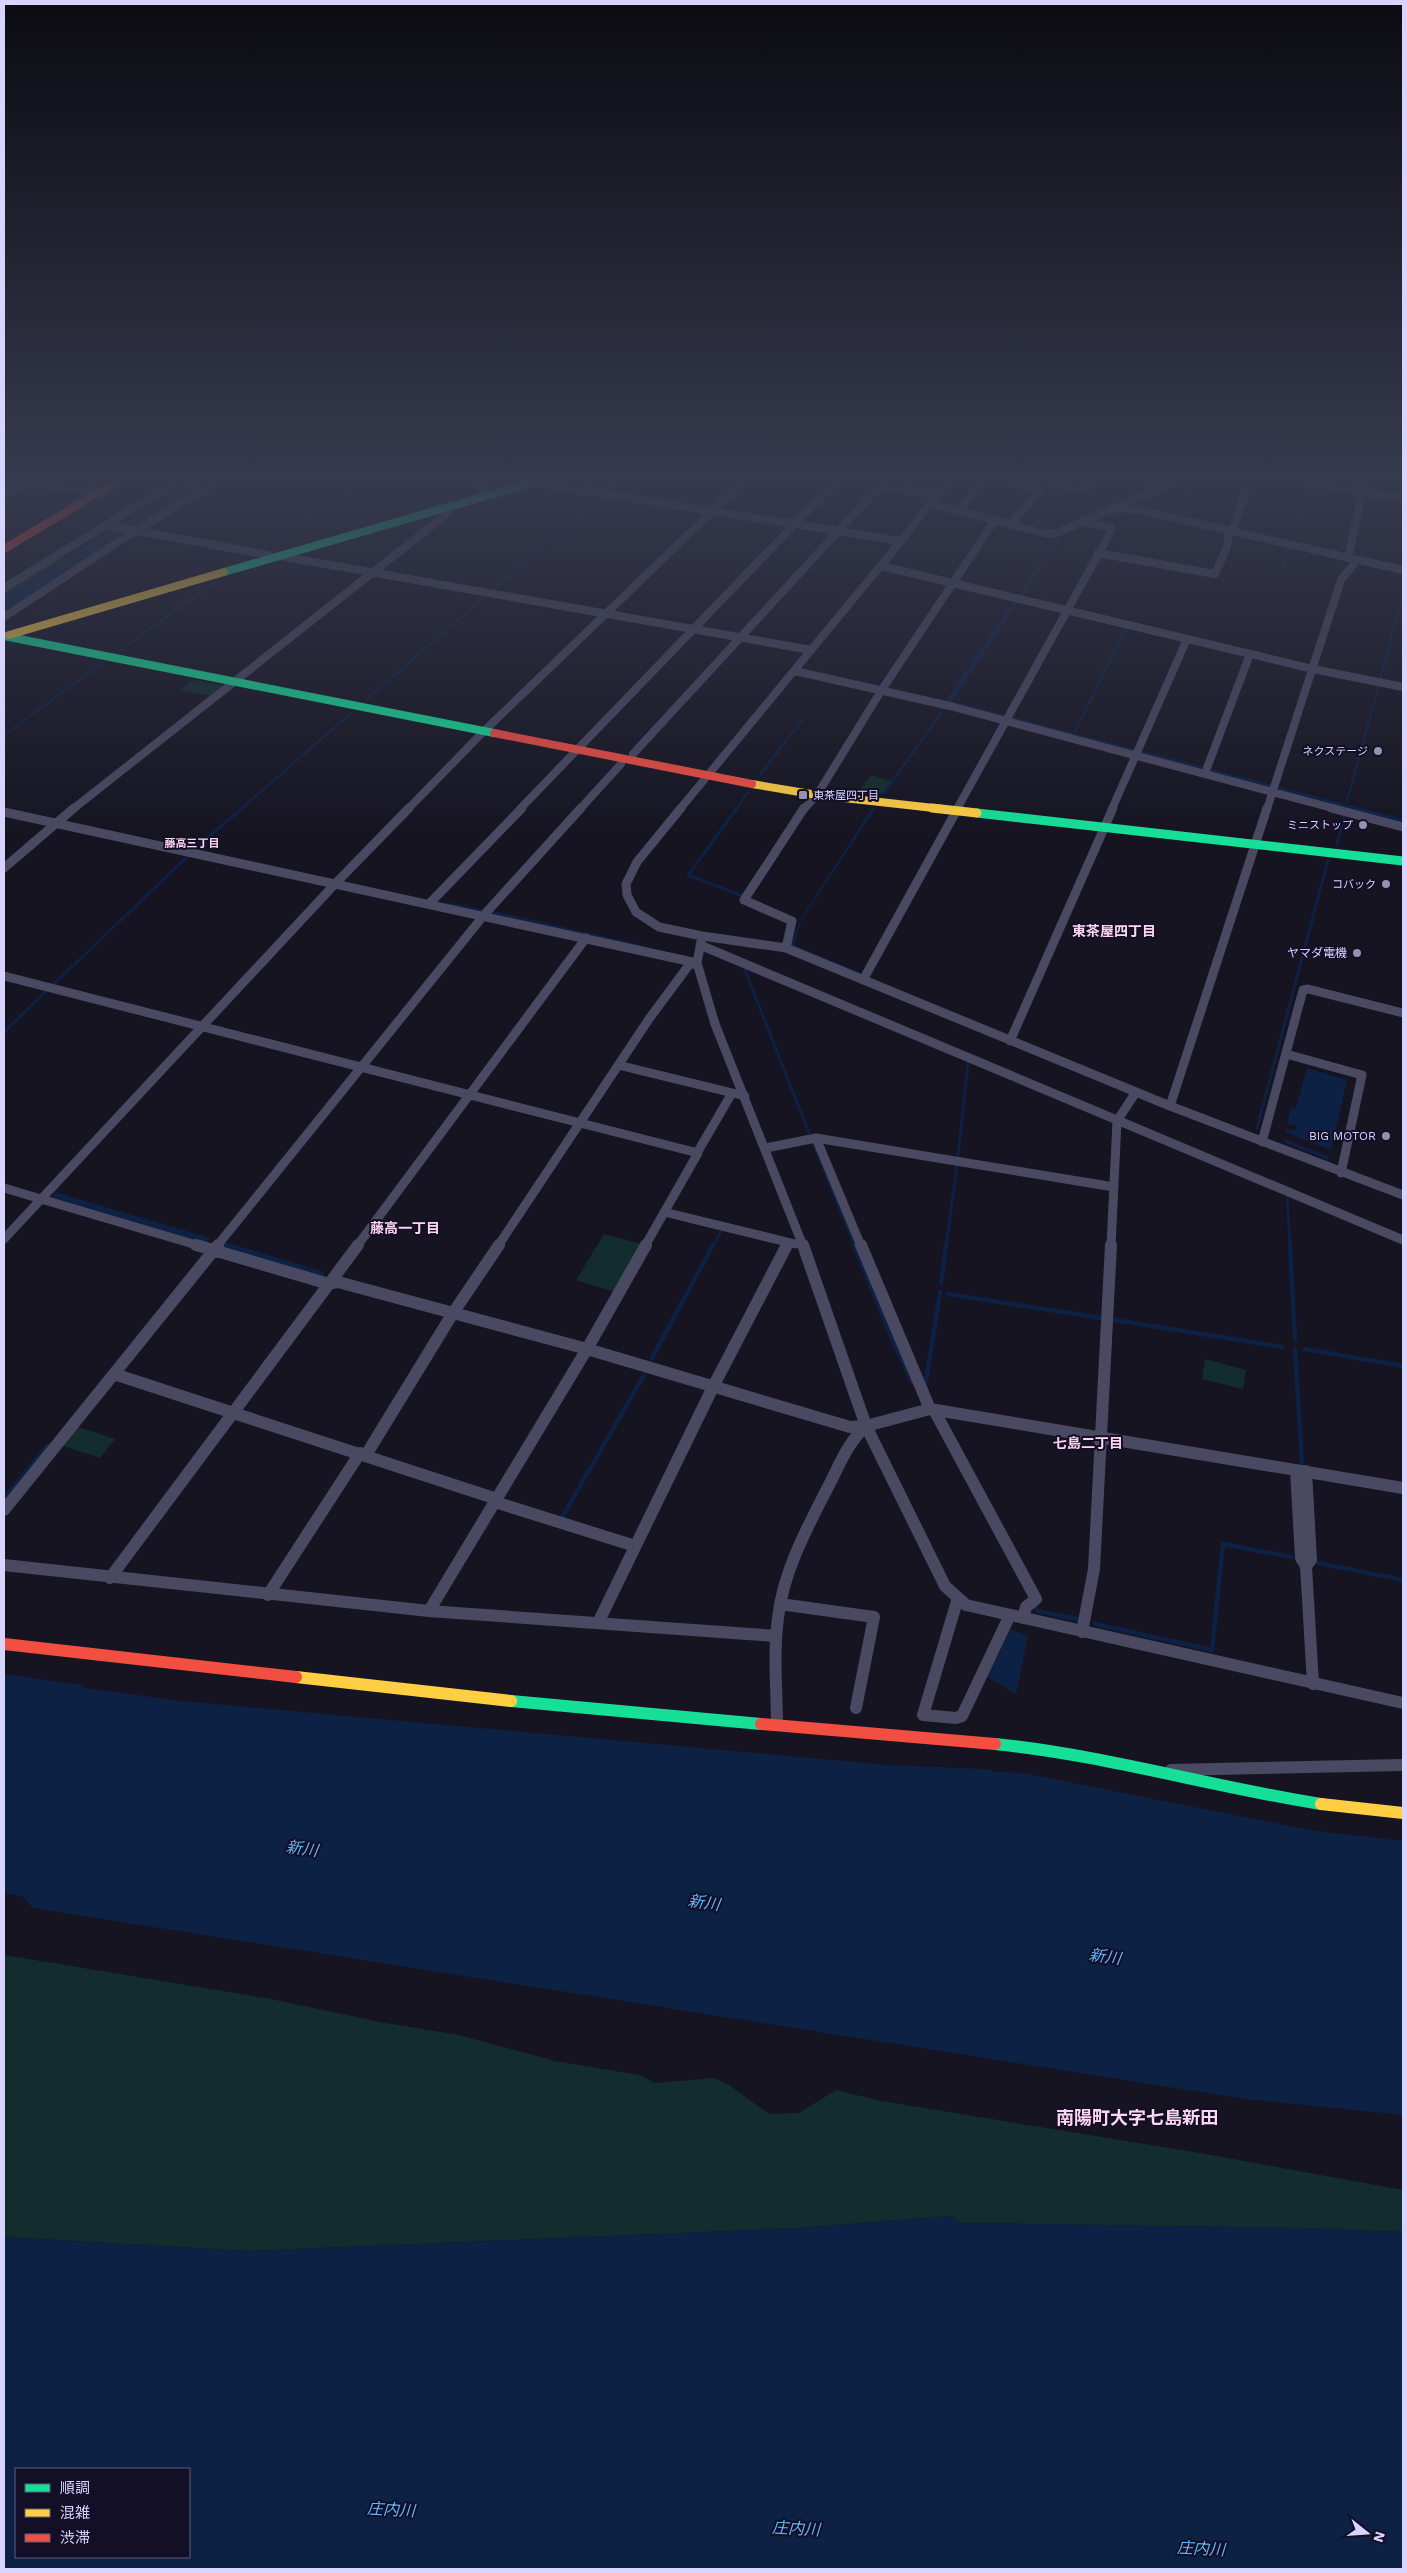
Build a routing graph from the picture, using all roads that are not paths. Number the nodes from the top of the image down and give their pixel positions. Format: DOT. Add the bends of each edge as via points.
graph roads {
  1 [pos="36,596"];
  2 [pos="135,596"];
  3 [pos="344,596"];
  4 [pos="507,596"];
  5 [pos="623,596"];
  6 [pos="725,596"];
  7 [pos="778,596"];
  8 [pos="856,596"];
  9 [pos="944,596"];
  10 [pos="1009,596"];
  11 [pos="1075,596"];
  12 [pos="1336,596"];
  13 [pos="1068,610"];
  14 [pos="605,613"];
  15 [pos="4,617"];
  16 [pos="694,629"];
  17 [pos="4,635"];
  18 [pos="740,637"];
  19 [pos="1187,640"];
  20 [pos="811,650"];
  21 [pos="1250,654"];
  22 [pos="1313,669"];
  23 [pos="795,671"];
  24 [pos="235,682"];
  25 [pos="1403,687"];
  26 [pos="881,691"];
  27 [pos="1008,718"];
  28 [pos="484,731"];
  29 [pos="578,750"];
  30 [pos="1137,753"];
  31 [pos="633,754"];
  32 [pos="621,764"];
  33 [pos="1207,768"];
  34 [pos="708,775"];
  35 [pos="1274,789"];
  36 [pos="817,794"];
  37 [pos="959,810"];
  38 [pos="4,812"];
  39 [pos="55,823"];
  40 [pos="1403,826"];
  41 [pos="1106,827"];
  42 [pos="1255,843"];
  43 [pos="1403,861"];
  44 [pos="4,868"];
  45 [pos="334,885"];
  46 [pos="429,904"];
  47 [pos="484,915"];
  48 [pos="586,938"];
  49 [pos="701,941"];
  50 [pos="786,948"];
  51 [pos="697,962"];
  52 [pos="4,976"];
  53 [pos="863,980"];
  54 [pos="1403,1012"];
  55 [pos="202,1026"];
  56 [pos="1010,1042"];
  57 [pos="1286,1054"];
  58 [pos="618,1065"];
  59 [pos="361,1067"];
  60 [pos="1136,1092"];
  61 [pos="732,1093"];
  62 [pos="469,1095"];
  63 [pos="745,1096"];
  64 [pos="1170,1106"];
  65 [pos="1117,1120"];
  66 [pos="580,1123"];
  67 [pos="816,1138"];
  68 [pos="1262,1142"];
  69 [pos="766,1148"];
  70 [pos="697,1152"];
  71 [pos="1341,1173"];
  72 [pos="1114,1187"];
  73 [pos="4,1188"];
  74 [pos="1403,1195"];
  75 [pos="41,1199"];
  76 [pos="664,1212"];
  77 [pos="4,1239"];
  78 [pos="1403,1240"];
  79 [pos="788,1243"];
  80 [pos="802,1243"];
  81 [pos="213,1251"];
  82 [pos="329,1284"];
  83 [pos="454,1313"];
  84 [pos="586,1349"];
  85 [pos="114,1374"];
  86 [pos="713,1388"];
  87 [pos="932,1410"];
  88 [pos="234,1412"];
  89 [pos="866,1426"];
  90 [pos="1100,1438"];
  91 [pos="363,1454"];
  92 [pos="1301,1471"];
  93 [pos="1403,1488"];
  94 [pos="496,1500"];
  95 [pos="4,1510"];
  96 [pos="635,1546"];
  97 [pos="4,1565"];
  98 [pos="110,1578"];
  99 [pos="268,1595"];
  100 [pos="958,1598"];
  101 [pos="780,1604"];
  102 [pos="429,1611"];
  103 [pos="1016,1616"];
  104 [pos="598,1623"];
  105 [pos="1082,1632"];
  106 [pos="776,1636"];
  107 [pos="4,1644"];
  108 [pos="1313,1684"];
  109 [pos="1403,1703"];
  110 [pos="856,1708"];
  111 [pos="777,1725"];
  112 [pos="1403,1765"];
  113 [pos="1147,1771"];
  114 [pos="1403,1813"];
  1 -- 15 [label="street"];
  2 -- 17 [label="street"];
  3 -- 24 [label="street"];
  4 -- 14 [label="street"];
  5 -- 14 [label="street"];
  6 -- 16 [label="street"];
  7 -- 18 [label="street"];
  8 -- 20 [label="street"];
  9 -- 26 [label="street"];
  10 -- 13 [label="street"];
  11 -- 13 [label="street"];
  12 -- 22 [label="street"];
  13 -- 19 [label="street"];
  13 -- 27 [label="street"];
  14 -- 16 [label="street"];
  14 -- 28 [label="street"];
  16 -- 18 [label="street"];
  16 -- 29 [label="street"];
  17 -- 24 [label="street"];
  18 -- 20 [label="street"];
  18 -- 31 [label="street"];
  19 -- 21 [label="street"];
  19 -- 30 [label="street"];
  20 -- 23 [label="street"];
  21 -- 22 [label="street"];
  21 -- 33 [label="street"];
  22 -- 25 [label="street"];
  22 -- 35 [label="street"];
  23 -- 26 [label="street"];
  23 -- 34 [label="street"];
  24 -- 28 [label="street"];
  24 -- 39 [label="street"];
  26 -- 27 [label="street"];
  26 -- 36 [label="street"];
  27 -- 30 [label="street"];
  27 -- 37 [label="street"];
  28 -- 29 [label="street"];
  28 -- 45 [label="street"];
  29 -- 34 [label="street"];
  29 -- 46 [label="street"];
  30 -- 35 [label="street"];
  30 -- 41 [label="street"];
  32 -- 47 [label="street"];
  34 -- 36 [label="street"];
  34 -- 49 [label="street" via="637,862 626,884 630,905 646,920"];
  35 -- 40 [label="street"];
  35 -- 42 [label="street"];
  36 -- 37 [label="street"];
  36 -- 50 [label="street" via="809,801 744,900 792,921"];
  37 -- 41 [label="street"];
  37 -- 53 [label="street"];
  38 -- 39 [label="street"];
  39 -- 44 [label="street"];
  39 -- 45 [label="street"];
  41 -- 42 [label="street"];
  41 -- 56 [label="street"];
  42 -- 43 [label="street"];
  42 -- 64 [label="street"];
  45 -- 46 [label="street"];
  45 -- 55 [label="street"];
  46 -- 47 [label="street"];
  47 -- 48 [label="street"];
  47 -- 59 [label="street"];
  48 -- 51 [label="street"];
  48 -- 62 [label="street"];
  49 -- 50 [label="street"];
  49 -- 51 [label="street"];
  49 -- 65 [label="street"];
  50 -- 53 [label="street"];
  51 -- 58 [label="street" via="689,965"];
  51 -- 63 [label="street" via="715,1024"];
  52 -- 55 [label="street"];
  53 -- 56 [label="street"];
  54 -- 57 [label="street" via="1303,990"];
  55 -- 59 [label="street"];
  55 -- 75 [label="street"];
  56 -- 60 [label="street"];
  57 -- 68 [label="street"];
  57 -- 71 [label="street" via="1362,1074"];
  58 -- 61 [label="street"];
  58 -- 66 [label="street"];
  59 -- 62 [label="street"];
  59 -- 81 [label="street"];
  60 -- 64 [label="street"];
  60 -- 65 [label="street"];
  61 -- 63 [label="street"];
  61 -- 70 [label="street"];
  62 -- 66 [label="street"];
  62 -- 82 [label="street"];
  63 -- 69 [label="street"];
  64 -- 68 [label="street"];
  65 -- 72 [label="street"];
  65 -- 78 [label="street"];
  66 -- 70 [label="street"];
  66 -- 83 [label="street"];
  67 -- 69 [label="street"];
  67 -- 72 [label="street"];
  67 -- 87 [label="street"];
  68 -- 71 [label="street"];
  69 -- 80 [label="street"];
  70 -- 76 [label="street"];
  71 -- 74 [label="street"];
  72 -- 90 [label="street"];
  73 -- 75 [label="street"];
  75 -- 77 [label="street"];
  75 -- 81 [label="street"];
  76 -- 79 [label="street"];
  76 -- 84 [label="street"];
  79 -- 80 [label="street"];
  79 -- 86 [label="street"];
  80 -- 89 [label="street"];
  81 -- 82 [label="street"];
  81 -- 85 [label="street"];
  82 -- 83 [label="street" via="338,1282"];
  82 -- 88 [label="street"];
  83 -- 84 [label="street"];
  83 -- 91 [label="street"];
  84 -- 86 [label="street"];
  84 -- 94 [label="street"];
  85 -- 88 [label="street"];
  85 -- 95 [label="street"];
  86 -- 89 [label="street" via="850,1427"];
  86 -- 96 [label="street"];
  87 -- 89 [label="street"];
  87 -- 90 [label="street"];
  87 -- 103 [label="street" via="1036,1599"];
  88 -- 91 [label="street"];
  88 -- 98 [label="street"];
  89 -- 100 [label="street" via="944,1586"];
  89 -- 101 [label="street" via="855,1436 790,1567"];
  90 -- 92 [label="street"];
  90 -- 105 [label="street" via="1094,1569"];
  91 -- 94 [label="street"];
  91 -- 99 [label="street"];
  92 -- 93 [label="street"];
  92 -- 108 [label="street" via="1311,1560 1306,1566"];
  94 -- 96 [label="street"];
  94 -- 102 [label="street"];
  96 -- 104 [label="street"];
  97 -- 98 [label="street"];
  98 -- 99 [label="street"];
  99 -- 102 [label="street"];
  100 -- 103 [label="street" via="966,1605"];
  100 -- 103 [label="street" via="924,1715 962,1716"];
  101 -- 106 [label="street"];
  101 -- 110 [label="street" via="874,1617"];
  102 -- 104 [label="street"];
  103 -- 105 [label="street"];
  104 -- 106 [label="street"];
  105 -- 108 [label="street"];
  106 -- 111 [label="street"];
  107 -- 111 [label="street" via="496,1700"];
  108 -- 109 [label="street"];
  111 -- 113 [label="street" via="1034,1748"];
  112 -- 113 [label="street"];
  113 -- 114 [label="street" via="1310,1802"];
}
